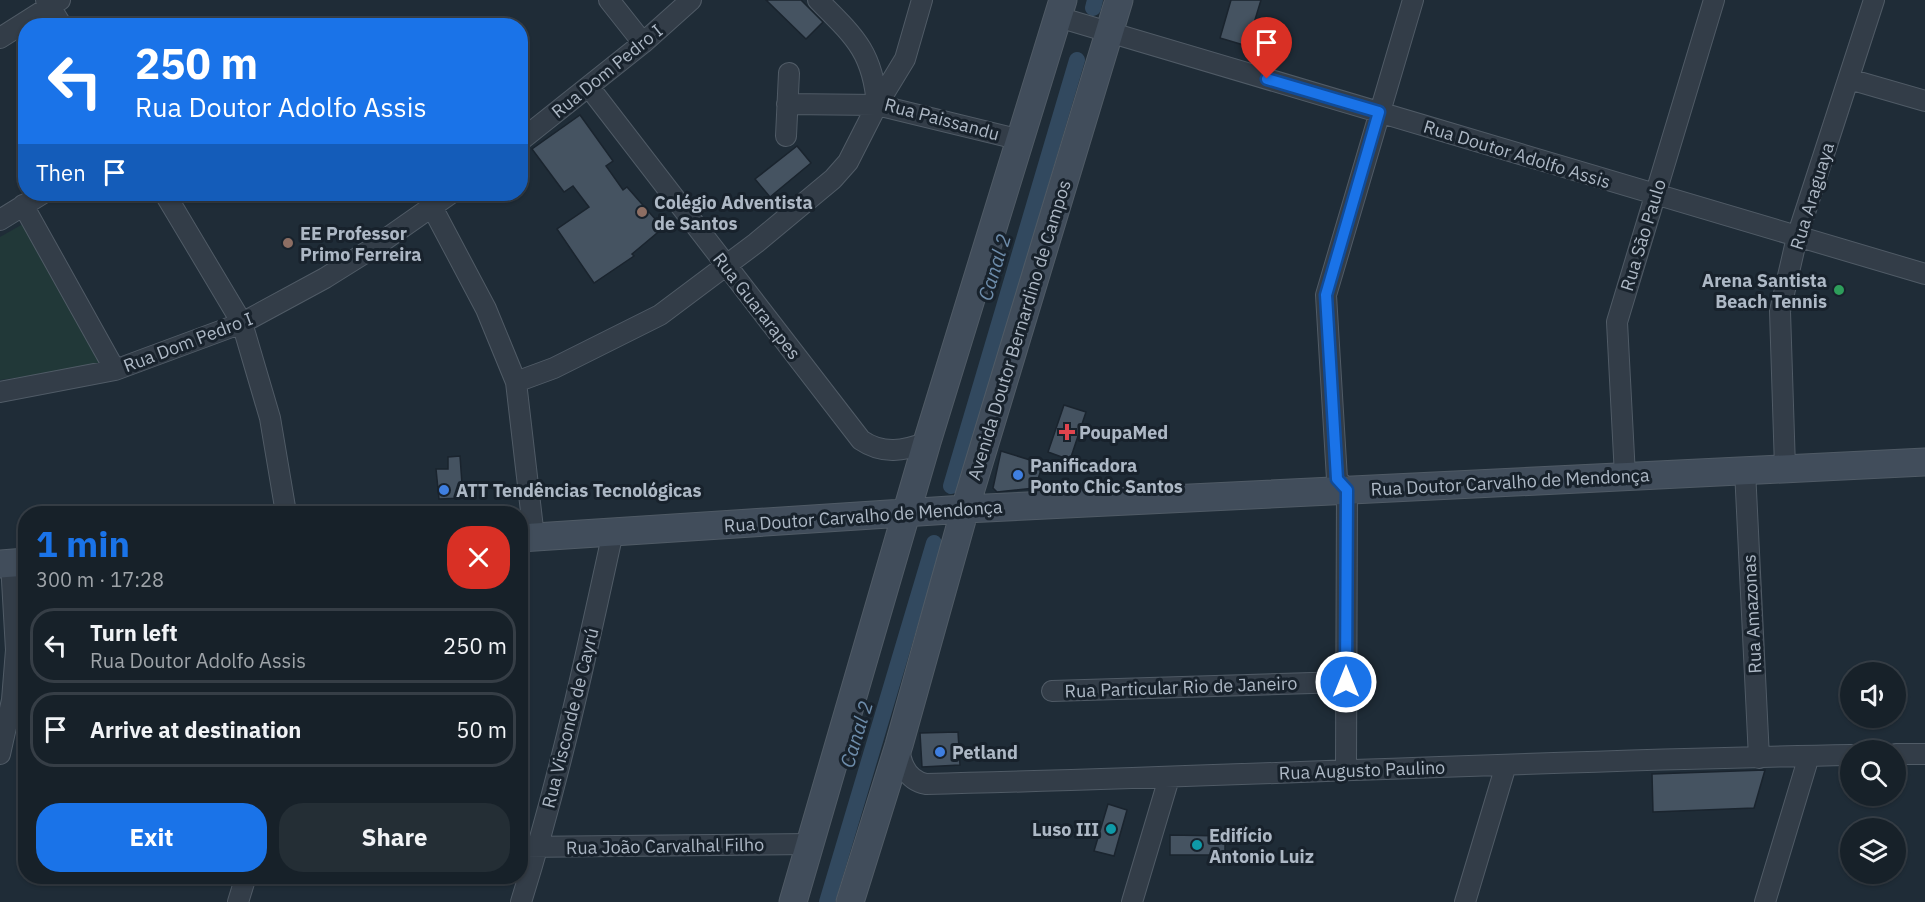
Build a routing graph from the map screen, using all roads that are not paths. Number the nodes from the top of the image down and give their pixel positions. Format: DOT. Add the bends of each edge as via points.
graph roads {
  1 [pos="609,0"];
  2 [pos="691,0"];
  3 [pos="818,0"];
  4 [pos="922,0"];
  5 [pos="1119,0"];
  6 [pos="1413,0"];
  7 [pos="1714,0"];
  8 [pos="1874,0"];
  9 [pos="52,2"];
  10 [pos="1061,9"];
  11 [pos="29,18"];
  12 [pos="59,18"];
  13 [pos="18,26"];
  14 [pos="1110,33"];
  15 [pos="0,38"];
  16 [pos="643,43"];
  17 [pos="789,73"];
  18 [pos="1849,79"];
  19 [pos="589,87"];
  20 [pos="1925,101"];
  21 [pos="787,104"];
  22 [pos="877,105"];
  23 [pos="1379,112"];
  24 [pos="528,135"];
  25 [pos="786,136"];
  26 [pos="1021,140"];
  27 [pos="1656,196"];
  28 [pos="31,201"];
  29 [pos="169,201"];
  30 [pos="440,201"];
  31 [pos="23,206"];
  32 [pos="432,207"];
  33 [pos="0,220"];
  34 [pos="1797,237"];
  35 [pos="725,265"];
  36 [pos="1925,274"];
  37 [pos="242,323"];
  38 [pos="115,370"];
  39 [pos="516,382"];
  40 [pos="0,392"];
  41 [pos="927,442"];
  42 [pos="1925,462"];
  43 [pos="1785,468"];
  44 [pos="1745,470"];
  45 [pos="1625,476"];
  46 [pos="1347,490"];
  47 [pos="285,506"];
  48 [pos="525,506"];
  49 [pos="965,509"];
  50 [pos="907,514"];
  51 [pos="613,532"];
  52 [pos="528,537"];
  53 [pos="12,563"];
  54 [pos="1346,682"];
  55 [pos="1052,691"];
  56 [pos="898,745"];
  57 [pos="0,754"];
  58 [pos="1906,754"];
  59 [pos="1925,754"];
  60 [pos="1840,755"];
  61 [pos="1809,756"];
  62 [pos="1759,758"];
  63 [pos="1506,765"];
  64 [pos="1346,769"];
  65 [pos="1169,778"];
  66 [pos="810,844"];
  67 [pos="530,847"];
  68 [pos="244,884"];
  69 [pos="524,884"];
  70 [pos="238,902"];
  71 [pos="521,902"];
  72 [pos="793,902"];
  73 [pos="850,902"];
  74 [pos="1132,902"];
  75 [pos="1466,902"];
  76 [pos="1765,902"];
  1 -- 16 [label="street"];
  2 -- 16 [label="street, Rua Dom Pedro I"];
  3 -- 22 [label="street, Rua Paissandu" via="863,50 874,74"];
  4 -- 22 [label="street" via="905,59"];
  5 -- 14 [label="main road, Avenida Doutor Bernardino de Campos"];
  6 -- 23 [label="street"];
  7 -- 27 [label="street, Rua São Paulo"];
  8 -- 18 [label="street, Rua Araguaya"];
  9 -- 11 [label="street"];
  9 -- 12 [label="street"];
  10 -- 14 [label="street, Rua Doutor Adolfo Assis"];
  10 -- 26 [label="main road"];
  13 -- 15 [label="street"];
  14 -- 23 [label="street, Rua Doutor Adolfo Assis"];
  14 -- 49 [label="main road, Avenida Doutor Bernardino de Campos"];
  16 -- 19 [label="street, Rua Dom Pedro I"];
  17 -- 21 [label="street"];
  18 -- 20 [label="street"];
  18 -- 34 [label="street, Rua Araguaya"];
  19 -- 24 [label="street, Rua Dom Pedro I"];
  19 -- 35 [label="street, Rua Guararapes"];
  21 -- 22 [label="street"];
  21 -- 25 [label="street"];
  22 -- 26 [label="street, Rua Paissandu"];
  22 -- 35 [label="street" via="848,162 833,179"];
  23 -- 27 [label="street, Rua Doutor Adolfo Assis"];
  23 -- 46 [label="street" via="1326,295 1337,479"];
  26 -- 41 [label="main road"];
  27 -- 34 [label="street, Rua Doutor Adolfo Assis"];
  27 -- 45 [label="street, Rua São Paulo" via="1617,322"];
  28 -- 31 [label="street"];
  29 -- 37 [label="street"];
  30 -- 32 [label="street, Rua Dom Pedro I"];
  31 -- 33 [label="street"];
  31 -- 38 [label="street"];
  32 -- 37 [label="street, Rua Dom Pedro I" via="325,278"];
  32 -- 39 [label="street" via="486,309"];
  34 -- 36 [label="street, Rua Doutor Adolfo Assis"];
  34 -- 43 [label="street, Rua Araguaya" via="1780,311"];
  35 -- 39 [label="street" via="660,315 555,368"];
  35 -- 41 [label="street, Rua Guararapes" via="861,440 871,447 889,450"];
  37 -- 38 [label="street, Rua Dom Pedro I"];
  37 -- 47 [label="street" via="270,418"];
  38 -- 40 [label="street, Rua Dom Pedro I"];
  39 -- 48 [label="street"];
  41 -- 50 [label="main road"];
  42 -- 43 [label="main road, Rua Doutor Carvalho de Mendonça"];
  43 -- 44 [label="main road, Rua Doutor Carvalho de Mendonça"];
  44 -- 45 [label="main road, Rua Doutor Carvalho de Mendonça"];
  44 -- 62 [label="street, Rua Amazonas"];
  45 -- 46 [label="main road, Rua Doutor Carvalho de Mendonça"];
  46 -- 49 [label="main road, Rua Doutor Carvalho de Mendonça"];
  46 -- 54 [label="street"];
  49 -- 50 [label="main road, Rua Doutor Carvalho de Mendonça"];
  49 -- 56 [label="main road, Avenida Doutor Bernardino de Campos"];
  50 -- 51 [label="main road, Rua Doutor Carvalho de Mendonça"];
  50 -- 66 [label="main road"];
  51 -- 52 [label="main road, Rua Doutor Carvalho de Mendonça"];
  51 -- 67 [label="street, Rua Visconde de Cayrú" via="584,668"];
  53 -- 57 [label="street" via="16,650 12,700"];
  54 -- 55 [label="street, Rua Particular Rio de Janeiro"];
  54 -- 64 [label="street"];
  56 -- 65 [label="street, Rua Augusto Paulino" via="904,769 913,779 926,784"];
  56 -- 73 [label="main road, Avenida Doutor Bernardino de Campos"];
  58 -- 59 [label="street"];
  60 -- 61 [label="street, Rua Augusto Paulino"];
  61 -- 62 [label="street, Rua Augusto Paulino"];
  61 -- 76 [label="street"];
  62 -- 63 [label="street, Rua Augusto Paulino"];
  63 -- 64 [label="street, Rua Augusto Paulino"];
  63 -- 75 [label="street"];
  64 -- 65 [label="street, Rua Augusto Paulino"];
  65 -- 74 [label="street"];
  66 -- 67 [label="street, Rua João Carvalhal Filho"];
  66 -- 72 [label="main road"];
  68 -- 70 [label="street"];
  69 -- 71 [label="street, Rua Visconde de Cayrú"];
}
